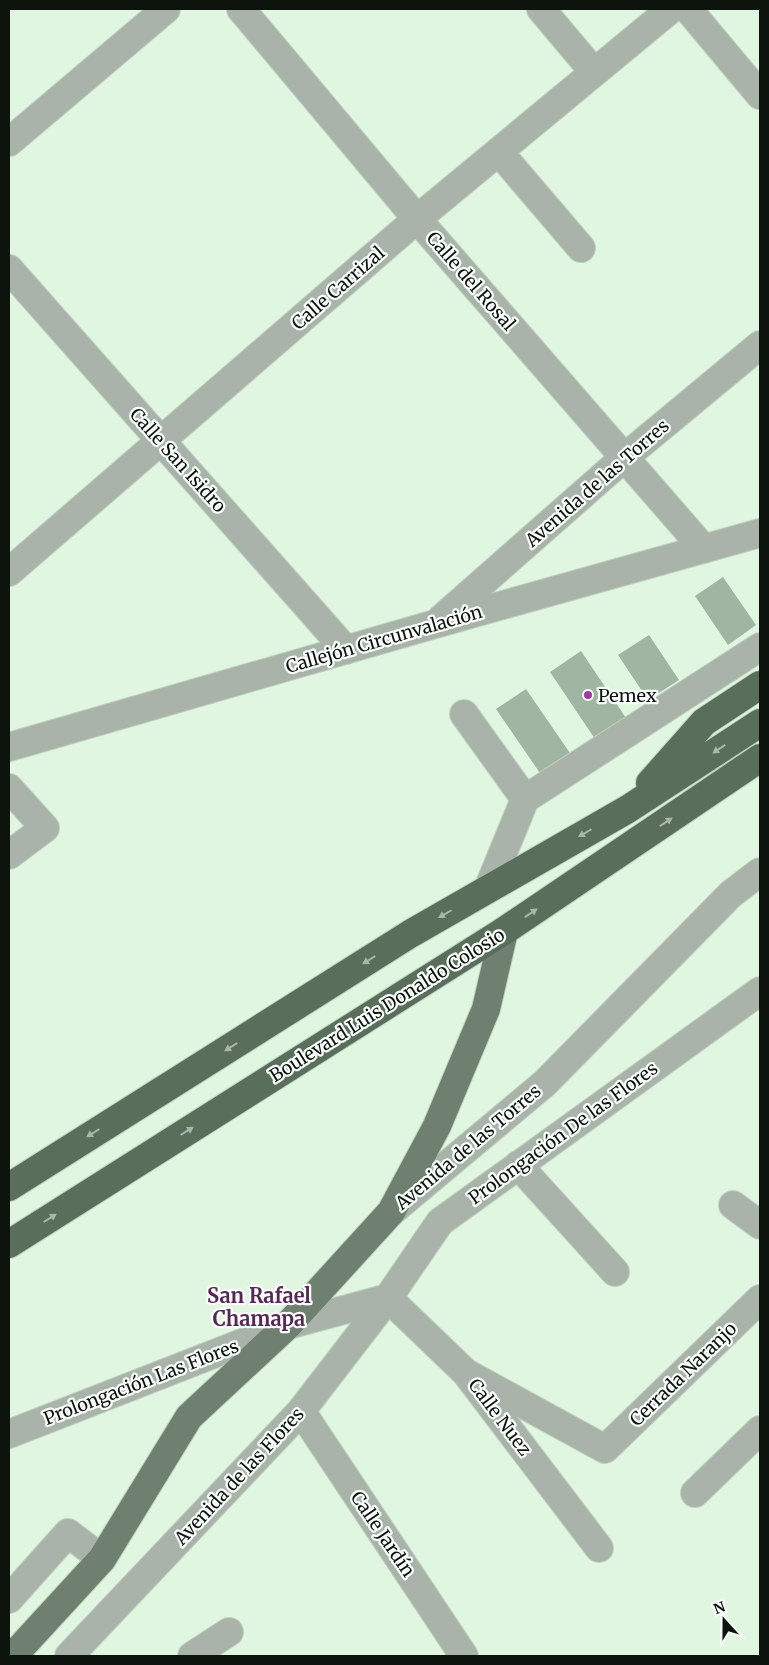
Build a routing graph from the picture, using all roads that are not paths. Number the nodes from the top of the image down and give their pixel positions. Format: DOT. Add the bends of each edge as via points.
graph roads {
  1 [pos="166,9"];
  2 [pos="241,9"];
  3 [pos="541,9"];
  4 [pos="671,9"];
  5 [pos="688,9"];
  6 [pos="594,72"];
  7 [pos="760,95"];
  8 [pos="9,142"];
  9 [pos="499,152"];
  10 [pos="417,219"];
  11 [pos="581,248"];
  12 [pos="9,269"];
  13 [pos="760,344"];
  14 [pos="160,440"];
  15 [pos="625,457"];
  16 [pos="760,533"];
  17 [pos="704,549"];
  18 [pos="9,572"];
  19 [pos="435,624"];
  20 [pos="760,647"];
  21 [pos="346,650"];
  22 [pos="760,685"];
  23 [pos="695,689"];
  24 [pos="464,714"];
  25 [pos="704,722"];
  26 [pos="760,723"];
  27 [pos="9,747"];
  28 [pos="760,758"];
  29 [pos="9,788"];
  30 [pos="525,799"];
  31 [pos="628,809"];
  32 [pos="9,855"];
  33 [pos="760,872"];
  34 [pos="488,889"];
  35 [pos="504,931"];
  36 [pos="760,991"];
  37 [pos="518,1165"];
  38 [pos="9,1187"];
  39 [pos="733,1205"];
  40 [pos="391,1212"];
  41 [pos="760,1225"];
  42 [pos="9,1244"];
  43 [pos="615,1272"];
  44 [pos="388,1298"];
  45 [pos="760,1299"];
  46 [pos="288,1325"];
  47 [pos="466,1373"];
  48 [pos="301,1411"];
  49 [pos="760,1430"];
  50 [pos="9,1434"];
  51 [pos="695,1494"];
  52 [pos="599,1548"];
  53 [pos="102,1559"];
  54 [pos="9,1599"];
  55 [pos="229,1632"];
  56 [pos="79,1652"];
  57 [pos="13,1656"];
  58 [pos="192,1656"];
  59 [pos="464,1656"];
  1 -- 8 [label="street"];
  2 -- 10 [label="street, Calle del Rosal"];
  3 -- 6 [label="street"];
  4 -- 6 [label="street, Calle Carrizal"];
  5 -- 7 [label="street"];
  6 -- 9 [label="street, Calle Carrizal"];
  9 -- 10 [label="street, Calle Carrizal"];
  9 -- 11 [label="street"];
  10 -- 14 [label="street, Calle Carrizal"];
  10 -- 15 [label="street, Calle del Rosal"];
  12 -- 14 [label="street, Calle San Isidro"];
  13 -- 15 [label="street, Avenida de las Torres"];
  14 -- 18 [label="street, Calle Carrizal"];
  14 -- 21 [label="street, Calle San Isidro"];
  15 -- 17 [label="street, Calle del Rosal"];
  15 -- 19 [label="street, Avenida de las Torres"];
  16 -- 17 [label="street, Callejón Circunvalación"];
  17 -- 19 [label="street, Callejón Circunvalación"];
  19 -- 21 [label="street, Callejón Circunvalación"];
  20 -- 23 [label="street"];
  21 -- 27 [label="street, Callejón Circunvalación"];
  22 -- 25 [label="highway"];
  23 -- 25 [label="street"];
  23 -- 30 [label="street"];
  24 -- 30 [label="street"];
  25 -- 31 [label="highway"];
  26 -- 31 [label="highway, one-way"];
  35 -- 28 [label="highway, Boulevard Luis Donaldo Colosio, one-way"];
  29 -- 32 [label="street" via="46,828"];
  30 -- 34 [label="street"];
  31 -- 34 [label="highway, one-way"];
  33 -- 40 [label="street, Avenida de las Torres" via="732,894 545,1083"];
  34 -- 38 [label="highway, one-way" via="410,934"];
  35 -- 40 [label="main road, Avenida de las Torres" via="486,1008 437,1126"];
  42 -- 35 [label="highway, Boulevard Luis Donaldo Colosio, one-way"];
  36 -- 37 [label="street, Prolongación De las Flores"];
  37 -- 43 [label="street"];
  37 -- 44 [label="street, Prolongación De las Flores" via="440,1222"];
  39 -- 41 [label="street"];
  40 -- 46 [label="main road"];
  44 -- 46 [label="street, Prolongación Las Flores"];
  44 -- 47 [label="street, Calle Nuez"];
  44 -- 48 [label="street, Avenida de las Flores"];
  45 -- 47 [label="street, Cerrada Naranjo" via="605,1449"];
  46 -- 50 [label="street, Prolongación Las Flores"];
  46 -- 53 [label="main road" via="189,1418"];
  47 -- 52 [label="street, Calle Nuez"];
  48 -- 56 [label="street, Avenida de las Flores"];
  48 -- 59 [label="street, Calle Jardín"];
  49 -- 51 [label="street"];
  53 -- 54 [label="street" via="68,1533"];
  53 -- 57 [label="main road"];
  55 -- 58 [label="street"];
}
